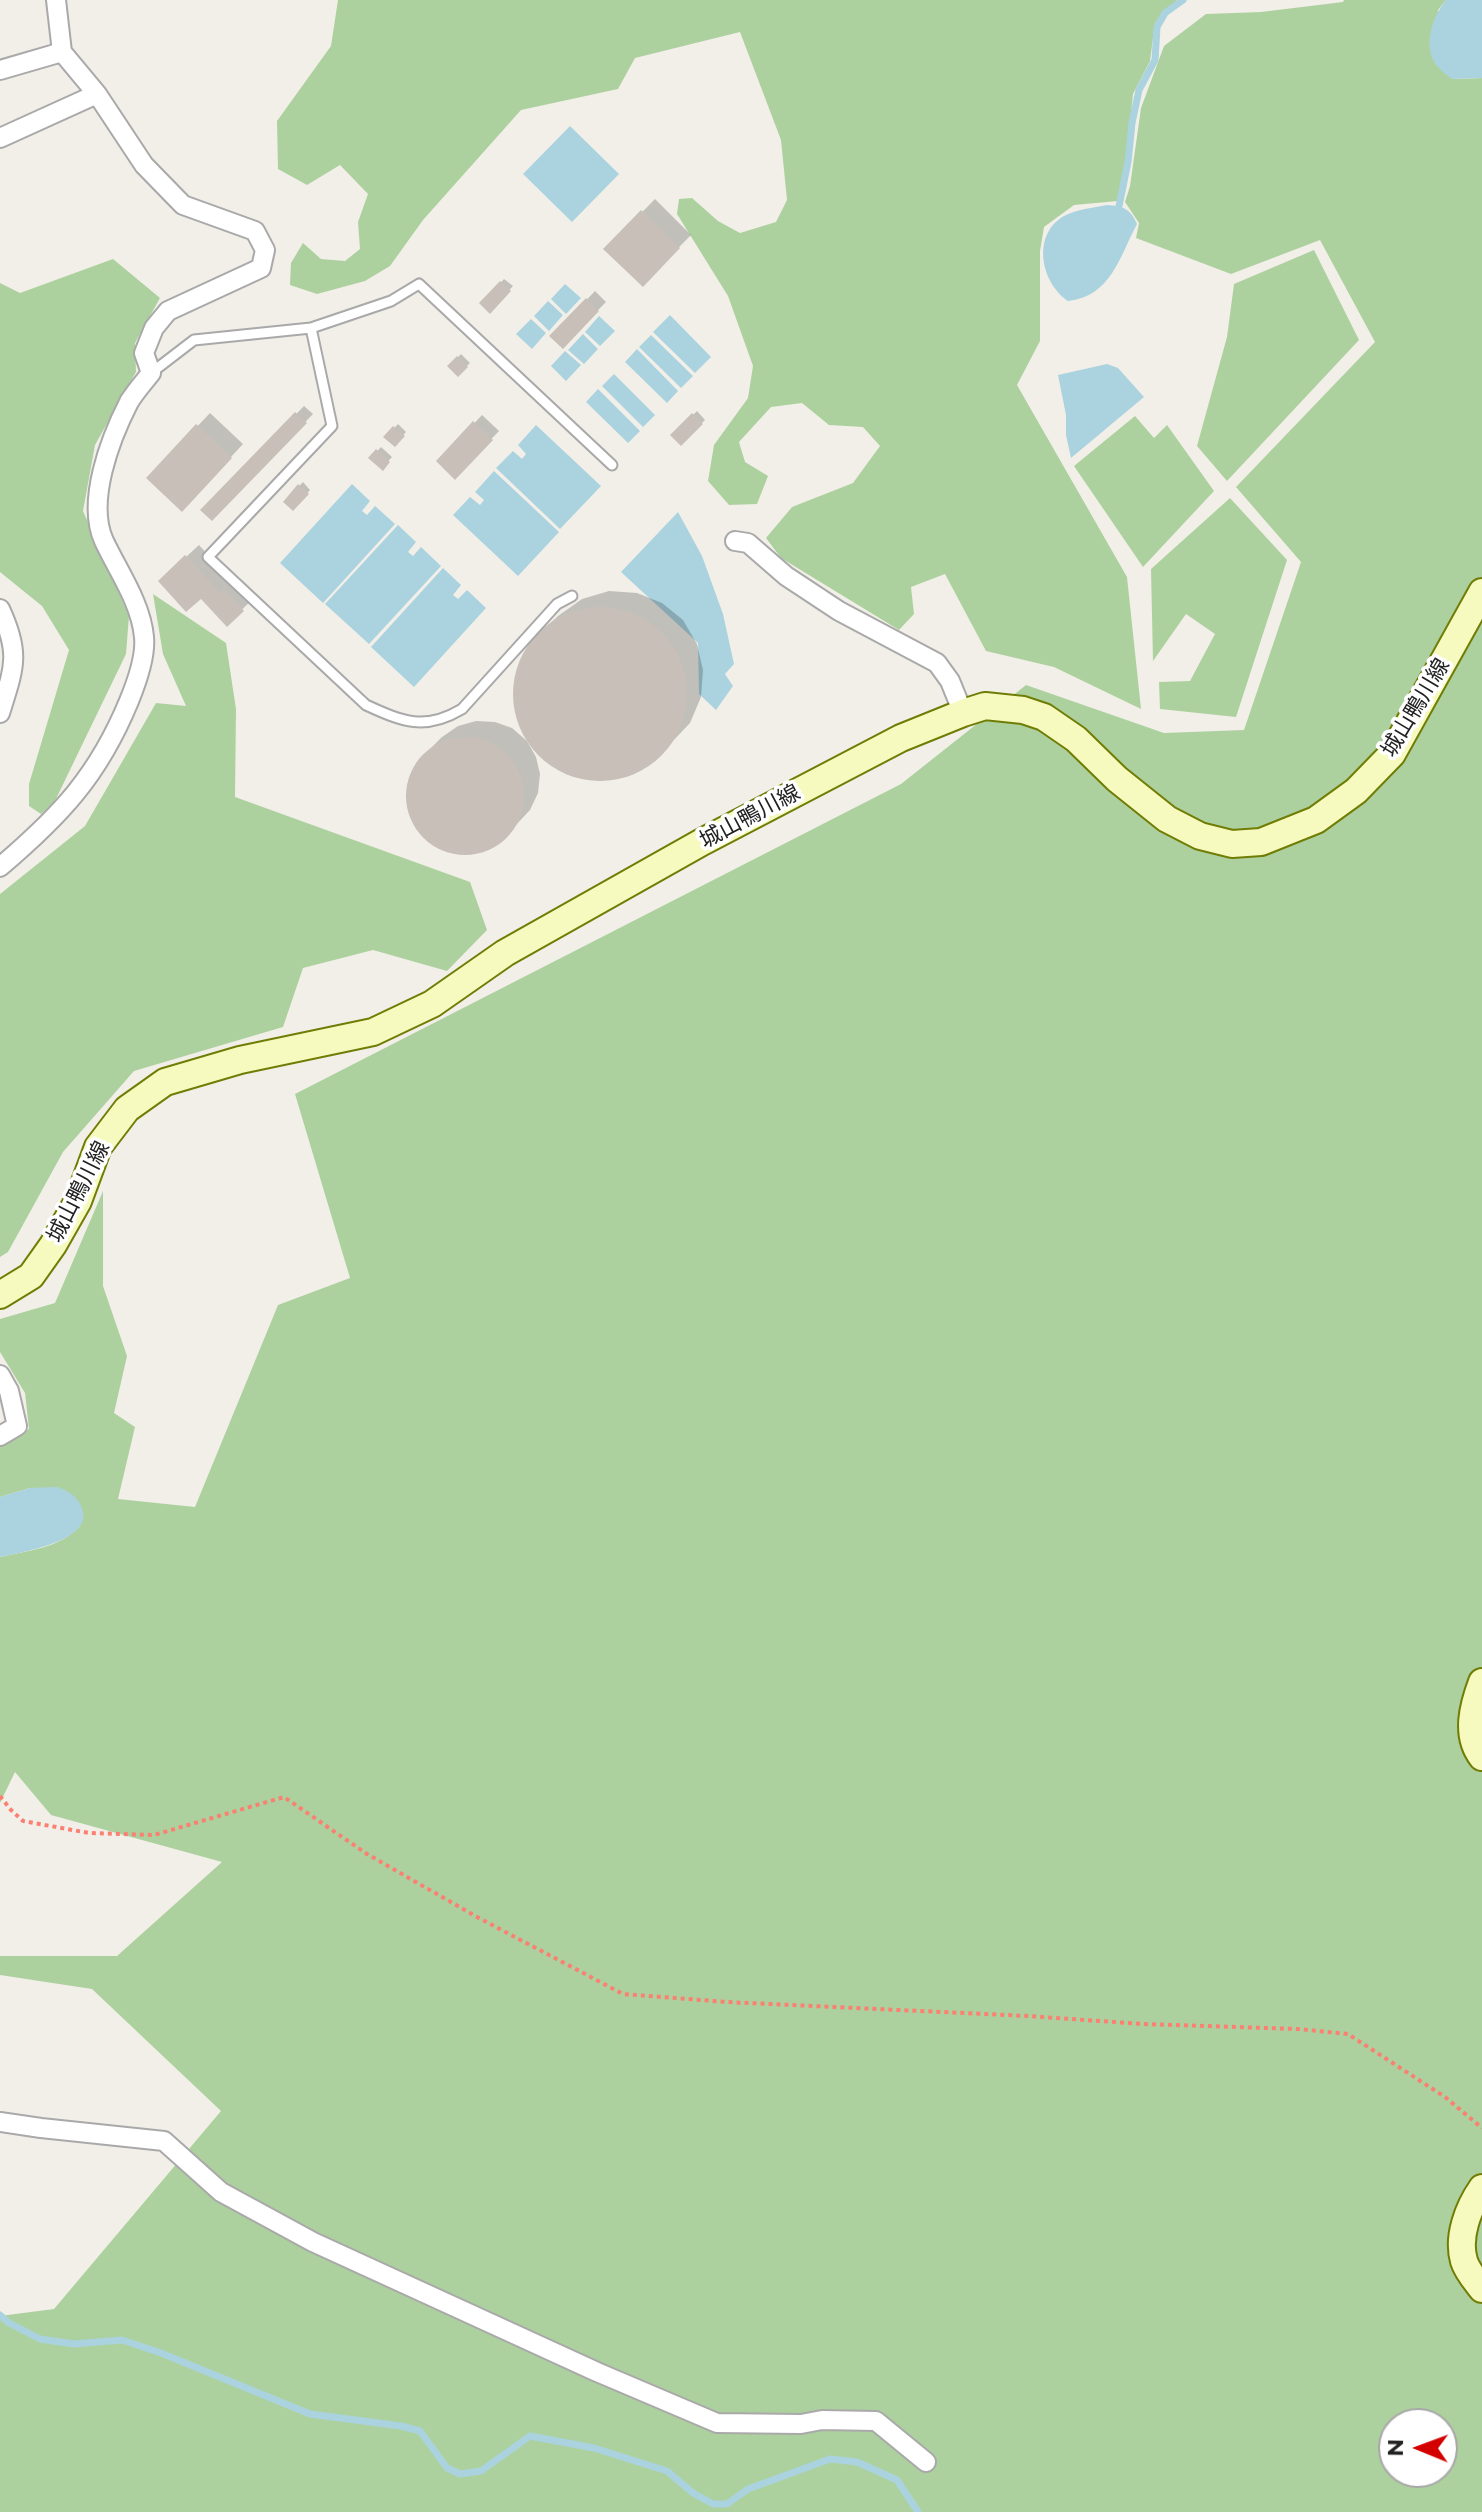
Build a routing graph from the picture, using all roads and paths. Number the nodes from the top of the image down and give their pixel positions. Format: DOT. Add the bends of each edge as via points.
graph roads {
  1 [pos="56,0"];
  2 [pos="62,52"];
  3 [pos="0,70"];
  4 [pos="97,94"];
  5 [pos="0,138"];
  6 [pos="311,328"];
  7 [pos="151,373"];
  8 [pos="612,465"];
  9 [pos="735,541"];
  10 [pos="1482,592"];
  11 [pos="572,596"];
  12 [pos="0,609"];
  13 [pos="0,713"];
  14 [pos="963,713"];
  15 [pos="0,867"];
  16 [pos="0,1295"];
  17 [pos="0,1375"];
  18 [pos="0,1436"];
  19 [pos="1482,1682"];
  20 [pos="1482,1757"];
  21 [pos="0,1796"];
  22 [pos="0,2122"];
  23 [pos="1482,2128"];
  24 [pos="1482,2188"];
  25 [pos="1482,2289"];
  26 [pos="926,2462"];
  1 -- 2 [label="street"];
  2 -- 3 [label="street"];
  2 -- 4 [label="street"];
  4 -- 5 [label="street"];
  4 -- 7 [label="street" via="144,165 183,205 255,231 265,250 261,268 168,311 144,353"];
  6 -- 7 [label="lane" via="194,340"];
  6 -- 8 [label="lane" via="391,301 419,284"];
  6 -- 11 [label="lane" via="332,426 208,557 366,705 425,723 442,721 462,709 557,604"];
  7 -- 15 [label="street" via="130,401 103,469 96,508 102,537 135,604 144,638 137,680 114,737 82,787"];
  9 -- 14 [label="street" via="748,543 839,611 937,663"];
  10 -- 14 [label="main road, 城山鴨川線" via="1392,754 1356,791 1316,820 1261,842 1232,844 1200,836 1167,819 1044,717 985,706"];
  12 -- 13 [label="street" via="15,649"];
  14 -- 16 [label="main road, 城山鴨川線" via="901,738 702,842 505,953 432,1004 373,1032 165,1082 127,1109 98,1147 78,1201 53,1245 31,1276"];
  17 -- 18 [label="street" via="17,1426"];
  19 -- 20 [label="main road" via="1472,1708 1473,1736"];
  21 -- 23 [label="path" via="23,1821 89,1833 154,1835 284,1797 367,1854 623,1994 1348,2034 1445,2097"];
  22 -- 26 [label="street" via="164,2141 221,2192 313,2242 624,2384 717,2423 876,2421"];
  24 -- 25 [label="main road" via="1462,2239 1464,2262"];
}
